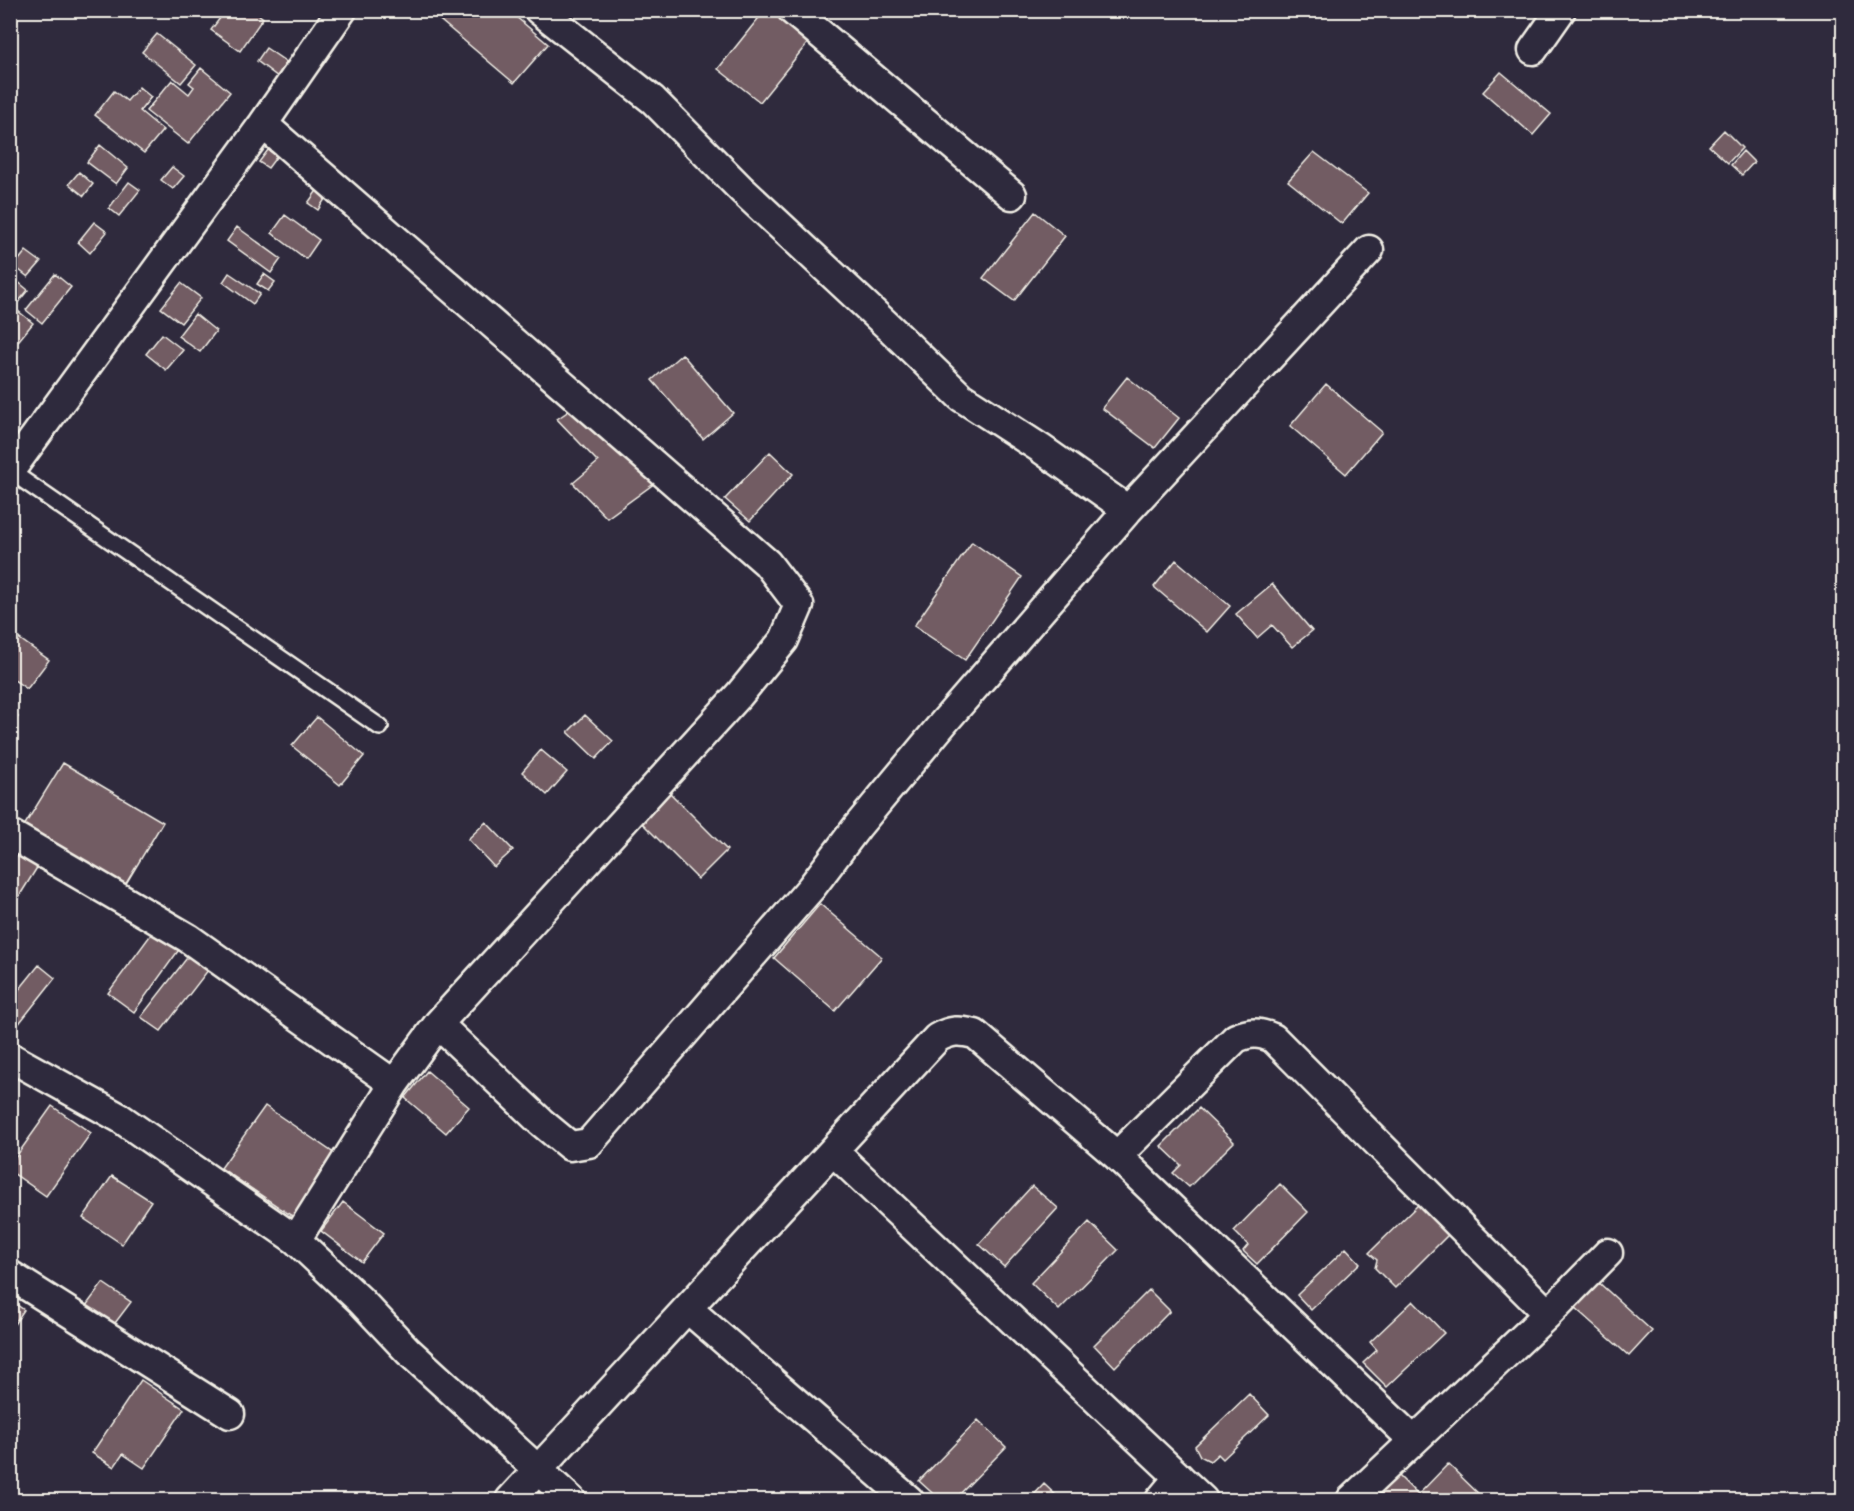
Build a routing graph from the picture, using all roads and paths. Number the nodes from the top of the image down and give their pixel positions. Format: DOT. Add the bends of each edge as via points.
graph roads {
  1 [pos="342,10"];
  2 [pos="539,10"];
  3 [pos="792,10"];
  4 [pos="1561,10"];
  5 [pos="1533,50"];
  6 [pos="263,124"];
  7 [pos="1012,195"];
  8 [pos="1369,250"];
  9 [pos="10,471"];
  10 [pos="1128,510"];
  11 [pos="380,727"];
  12 [pos="10,834"];
  13 [pos="438,1024"];
  14 [pos="10,1057"];
  15 [pos="394,1084"];
  16 [pos="833,1151"];
  17 [pos="1117,1156"];
  18 [pos="296,1240"];
  19 [pos="1608,1252"];
  20 [pos="10,1275"];
  21 [pos="688,1309"];
  22 [pos="1548,1314"];
  23 [pos="230,1414"];
  24 [pos="1413,1440"];
  25 [pos="538,1470"];
  26 [pos="1179,1477"];
  27 [pos="510,1500"];
  28 [pos="571,1500"];
  29 [pos="909,1500"];
  30 [pos="1160,1500"];
  31 [pos="1203,1500"];
  32 [pos="1351,1500"];
  1 -- 6 [label="street"];
  2 -- 10 [label="street" via="653,100 961,397"];
  3 -- 7 [label="street"];
  4 -- 5 [label="street"];
  6 -- 9 [label="street"];
  6 -- 13 [label="street" via="767,563 799,605 784,640 739,695"];
  8 -- 10 [label="street"];
  9 -- 11 [label="lane"];
  10 -- 13 [label="street" via="938,730 811,888 589,1143 570,1146"];
  12 -- 15 [label="street" via="188,938"];
  13 -- 15 [label="street"];
  14 -- 18 [label="street" via="120,1118"];
  15 -- 18 [label="street"];
  16 -- 17 [label="street" via="937,1038 949,1030 960,1030 975,1034"];
  16 -- 21 [label="street"];
  16 -- 26 [label="street"];
  17 -- 22 [label="street" via="1236,1038 1262,1033 1274,1038"];
  17 -- 24 [label="street"];
  18 -- 25 [label="street" via="408,1351"];
  19 -- 22 [label="street"];
  20 -- 23 [label="street"];
  21 -- 25 [label="street"];
  21 -- 29 [label="street"];
  22 -- 24 [label="street"];
  24 -- 32 [label="street"];
  25 -- 27 [label="street"];
  25 -- 28 [label="street"];
  26 -- 30 [label="street"];
  26 -- 31 [label="street"];
}
